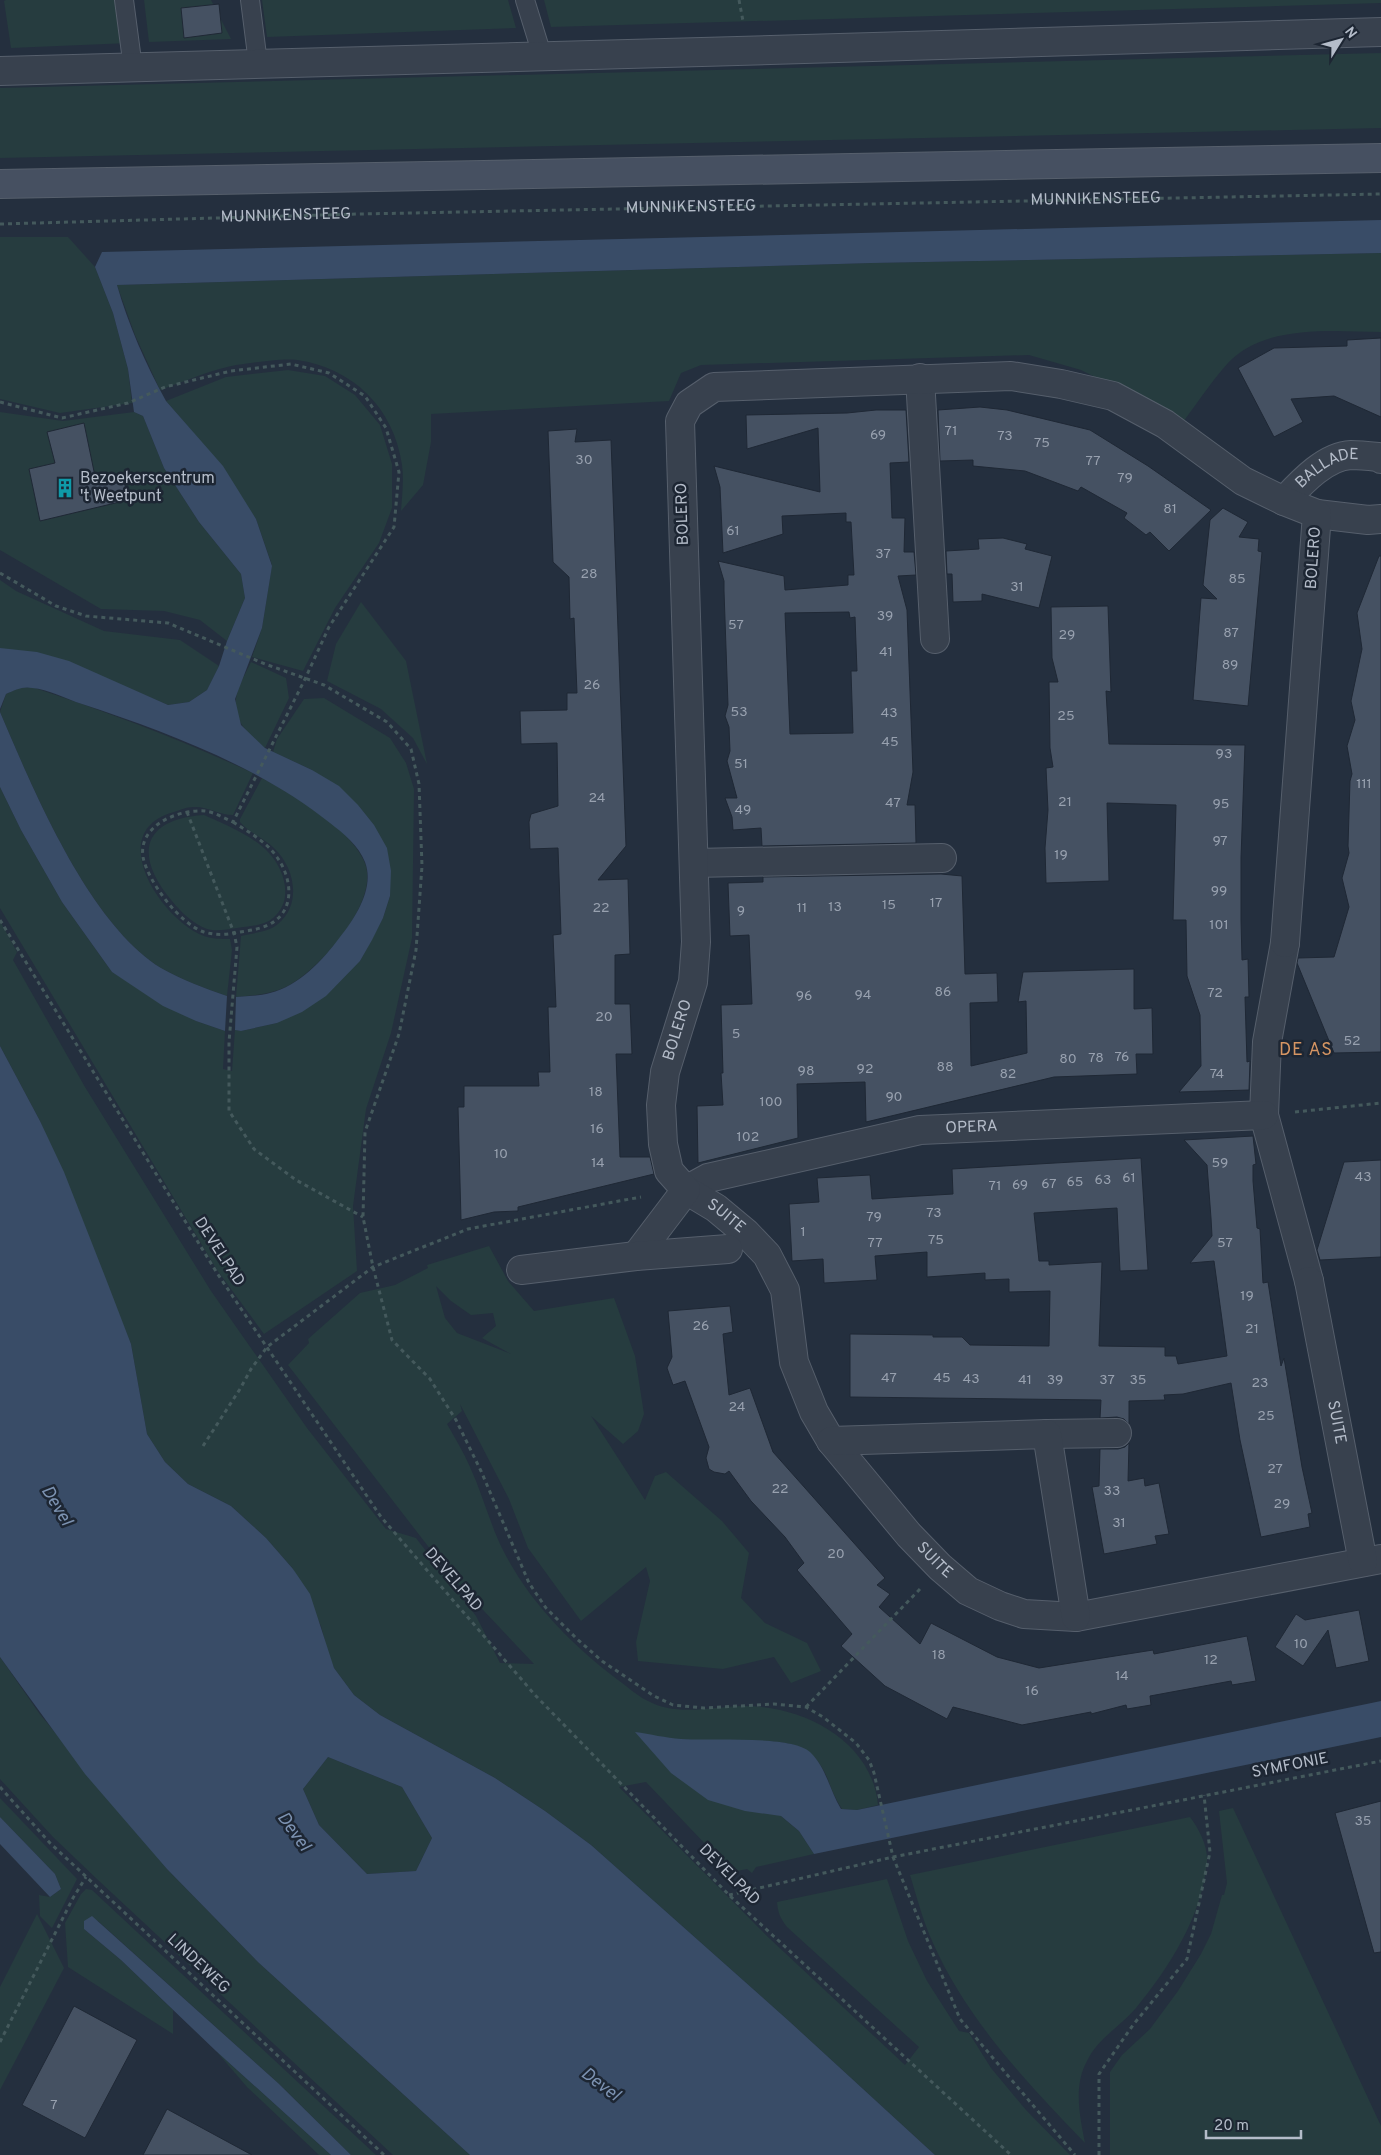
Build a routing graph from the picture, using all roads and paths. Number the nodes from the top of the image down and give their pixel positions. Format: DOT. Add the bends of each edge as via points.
graph roads {
  1 [pos="124,0"];
  2 [pos="250,0"];
  3 [pos="525,0"];
  4 [pos="1381,32"];
  5 [pos="543,58"];
  6 [pos="258,63"];
  7 [pos="133,68"];
  8 [pos="0,71"];
  9 [pos="1381,158"];
  10 [pos="0,184"];
  11 [pos="1381,194"];
  12 [pos="0,224"];
  13 [pos="920,378"];
  14 [pos="0,402"];
  15 [pos="1381,459"];
  16 [pos="1284,502"];
  17 [pos="1318,514"];
  18 [pos="1381,519"];
  19 [pos="0,572"];
  20 [pos="935,639"];
  21 [pos="264,664"];
  22 [pos="187,812"];
  23 [pos="233,822"];
  24 [pos="942,858"];
  25 [pos="694,863"];
  26 [pos="0,920"];
  27 [pos="234,933"];
  28 [pos="1381,1103"];
  29 [pos="1264,1114"];
  30 [pos="686,1190"];
  31 [pos="363,1217"];
  32 [pos="728,1249"];
  33 [pos="636,1256"];
  34 [pos="521,1270"];
  35 [pos="267,1347"];
  36 [pos="1116,1433"];
  37 [pos="1047,1434"];
  38 [pos="831,1441"];
  39 [pos="203,1446"];
  40 [pos="1372,1561"];
  41 [pos="940,1567"];
  42 [pos="1076,1617"];
  43 [pos="806,1707"];
  44 [pos="1381,1761"];
  45 [pos="0,1787"];
  46 [pos="879,1789"];
  47 [pos="1204,1795"];
  48 [pos="893,1857"];
  49 [pos="86,1877"];
  50 [pos="729,1894"];
  51 [pos="0,2042"];
  52 [pos="384,2155"];
  53 [pos="1011,2155"];
  54 [pos="1075,2155"];
  55 [pos="1099,2155"];
  1 -- 7 [label="lane"];
  2 -- 6 [label="lane"];
  3 -- 5 [label="lane"];
  4 -- 5 [label="street"];
  5 -- 6 [label="street"];
  6 -- 7 [label="street"];
  7 -- 8 [label="street"];
  9 -- 10 [label="main road"];
  11 -- 12 [label="path, MUNNIKENSTEEG"];
  13 -- 16 [label="street, BOLERO" via="1011,376 1113,396 1165,424 1243,481"];
  13 -- 20 [label="street"];
  13 -- 25 [label="street, BOLERO" via="714,387 689,404 680,421"];
  14 -- 23 [label="path" via="62,418 128,403 165,387 231,371 291,364 329,373 364,396 386,428 399,472 394,527 329,627"];
  15 -- 16 [label="street, BALLADE" via="1349,455 1321,466"];
  16 -- 17 [label="street, BOLERO"];
  17 -- 18 [label="street, BALLADE"];
  17 -- 29 [label="street, BOLERO" via="1285,943 1267,1042"];
  19 -- 21 [label="path" via="56,606 86,616 168,623"];
  22 -- 23 [label="path" via="206,811"];
  22 -- 27 [label="path"];
  22 -- 27 [label="path" via="167,818 153,828 146,840 143,856 149,875 190,925 203,932"];
  23 -- 27 [label="path" via="274,852 288,878 290,893 278,919 268,926"];
  24 -- 25 [label="street"];
  25 -- 30 [label="street, BOLERO" via="696,942 693,982 665,1072 661,1105 663,1144 669,1171"];
  26 -- 35 [label="path, DEVELPAD" via="170,1198"];
  27 -- 31 [label="path" via="237,947 229,1042 229,1111 254,1149 296,1180"];
  28 -- 29 [label="path"];
  29 -- 30 [label="street, OPERA" via="920,1130 708,1178"];
  29 -- 40 [label="street, SUITE" via="1309,1281"];
  30 -- 33 [label="street"];
  30 -- 35 [label="path" via="468,1229 373,1267"];
  30 -- 38 [label="street, SUITE" via="746,1232 767,1255 786,1290 794,1362 814,1412"];
  32 -- 33 [label="street"];
  33 -- 34 [label="street"];
  35 -- 39 [label="path"];
  35 -- 50 [label="path, DEVELPAD" via="381,1517 535,1695"];
  36 -- 37 [label="street"];
  37 -- 38 [label="street"];
  37 -- 42 [label="street"];
  38 -- 41 [label="street, SUITE" via="909,1535"];
  40 -- 42 [label="street, SUITE"];
  41 -- 42 [label="street, SUITE" via="968,1591 1000,1606 1024,1614"];
  41 -- 43 [label="path"];
  44 -- 47 [label="path, SYMFONIE"];
  45 -- 49 [label="path, LINDEWEG" via="50,1843"];
  46 -- 48 [label="path"];
  47 -- 48 [label="path, SYMFONIE"];
  47 -- 55 [label="path" via="1210,1852 1186,1959 1099,2074"];
  48 -- 50 [label="path, SYMFONIE"];
  48 -- 54 [label="path" via="960,2018"];
  49 -- 51 [label="path"];
  49 -- 52 [label="path, LINDEWEG"];
  50 -- 53 [label="path, DEVELPAD"];
}
